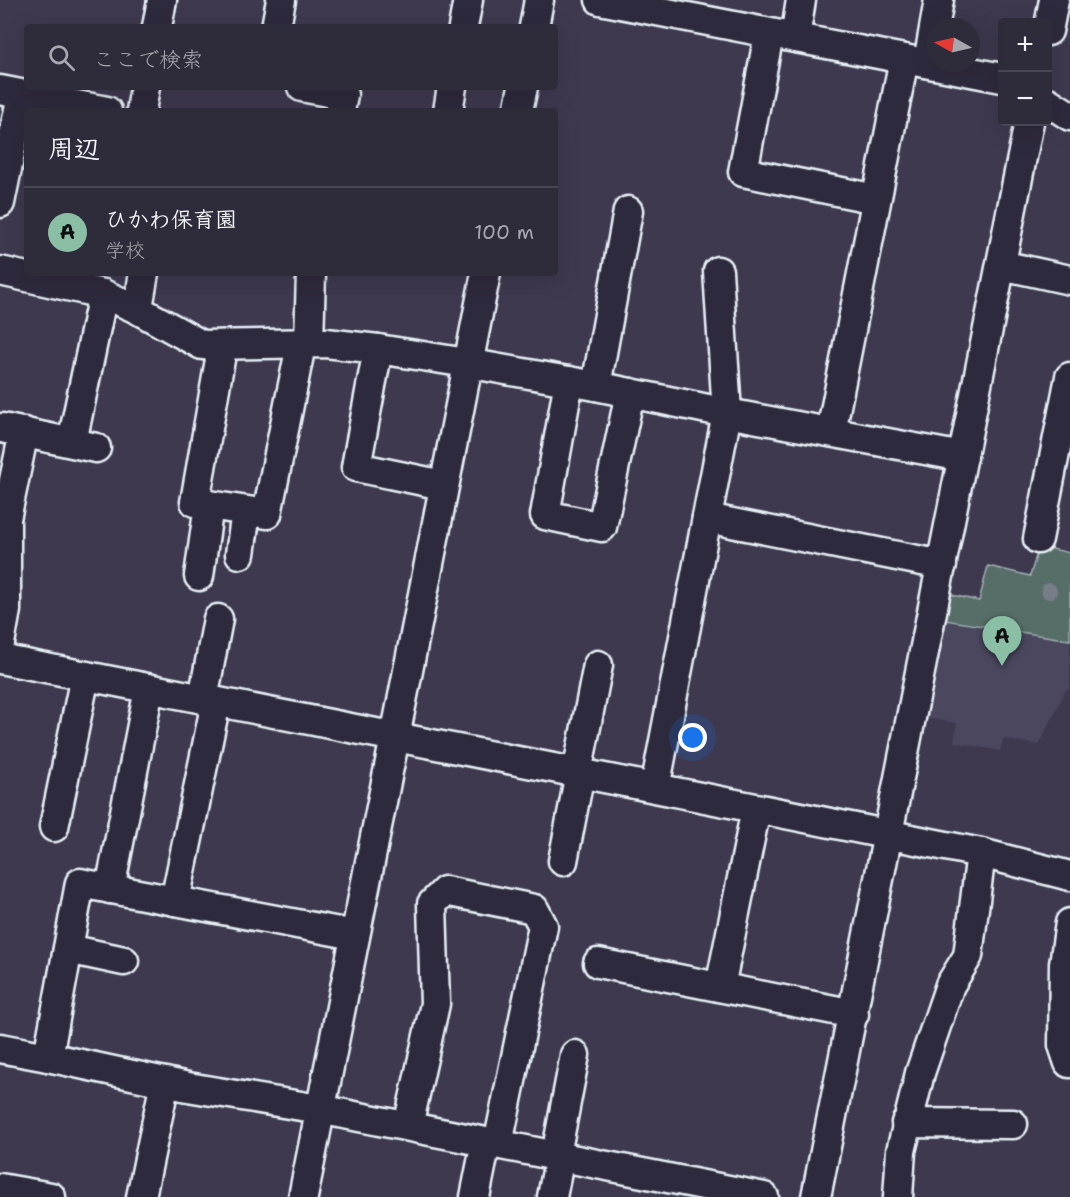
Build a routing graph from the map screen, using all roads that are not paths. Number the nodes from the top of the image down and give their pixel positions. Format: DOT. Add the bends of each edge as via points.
graph roads {
  1 [pos="162,0"];
  2 [pos="281,0"];
  3 [pos="468,0"];
  4 [pos="539,0"];
  5 [pos="600,0"];
  6 [pos="801,0"];
  7 [pos="939,0"];
  8 [pos="1054,0"];
  9 [pos="697,9"];
  10 [pos="1050,18"];
  11 [pos="158,24"];
  12 [pos="277,24"];
  13 [pos="464,24"];
  14 [pos="535,24"];
  15 [pos="782,36"];
  16 [pos="916,61"];
  17 [pos="998,77"];
  18 [pos="144,90"];
  19 [pos="317,90"];
  20 [pos="452,90"];
  21 [pos="522,90"];
  22 [pos="11,93"];
  23 [pos="1052,105"];
  24 [pos="91,108"];
  25 [pos="142,108"];
  26 [pos="341,108"];
  27 [pos="448,108"];
  28 [pos="519,108"];
  29 [pos="1070,116"];
  30 [pos="1028,126"];
  31 [pos="2,185"];
  32 [pos="876,199"];
  33 [pos="628,212"];
  34 [pos="1001,265"];
  35 [pos="0,271"];
  36 [pos="718,271"];
  37 [pos="143,276"];
  38 [pos="311,276"];
  39 [pos="485,276"];
  40 [pos="1070,279"];
  41 [pos="103,294"];
  42 [pos="135,308"];
  43 [pos="305,344"];
  44 [pos="222,345"];
  45 [pos="378,349"];
  46 [pos="467,363"];
  47 [pos="1070,377"];
  48 [pos="582,383"];
  49 [pos="630,393"];
  50 [pos="727,412"];
  51 [pos="831,432"];
  52 [pos="963,457"];
  53 [pos="443,484"];
  54 [pos="209,505"];
  55 [pos="246,512"];
  56 [pos="707,518"];
  57 [pos="1038,538"];
  58 [pos="240,554"];
  59 [pos="942,565"];
  60 [pos="3,568"];
  61 [pos="199,576"];
  62 [pos="218,619"];
  63 [pos="0,643"];
  64 [pos="0,659"];
  65 [pos="598,665"];
  66 [pos="85,676"];
  67 [pos="149,689"];
  68 [pos="209,700"];
  69 [pos="395,737"];
  70 [pos="579,773"];
  71 [pos="655,788"];
  72 [pos="756,809"];
  73 [pos="54,827"];
  74 [pos="889,834"];
  75 [pos="981,854"];
  76 [pos="563,861"];
  77 [pos="1070,876"];
  78 [pos="110,889"];
  79 [pos="175,901"];
  80 [pos="1070,923"];
  81 [pos="355,935"];
  82 [pos="68,949"];
  83 [pos="124,961"];
  84 [pos="598,963"];
  85 [pos="1067,964"];
  86 [pos="720,987"];
  87 [pos="854,1014"];
  88 [pos="0,1048"];
  89 [pos="575,1055"];
  90 [pos="48,1057"];
  91 [pos="1070,1063"];
  92 [pos="165,1082"];
  93 [pos="319,1109"];
  94 [pos="906,1123"];
  95 [pos="1013,1124"];
  96 [pos="408,1126"];
  97 [pos="492,1143"];
  98 [pos="558,1156"];
  99 [pos="0,1188"];
  100 [pos="757,1196"];
  101 [pos="51,1197"];
  102 [pos="141,1197"];
  103 [pos="303,1197"];
  104 [pos="475,1197"];
  105 [pos="552,1197"];
  106 [pos="816,1197"];
  107 [pos="898,1197"];
  1 -- 11 [label="street"];
  2 -- 12 [label="street"];
  3 -- 13 [label="street"];
  4 -- 14 [label="street"];
  5 -- 9 [label="street"];
  6 -- 15 [label="street"];
  7 -- 16 [label="street"];
  8 -- 10 [label="street"];
  9 -- 15 [label="street"];
  15 -- 16 [label="street"];
  15 -- 32 [label="street" via="743,172"];
  16 -- 17 [label="street"];
  16 -- 32 [label="street"];
  18 -- 25 [label="street"];
  19 -- 26 [label="street" via="343,95"];
  20 -- 27 [label="street"];
  21 -- 28 [label="street"];
  22 -- 24 [label="street"];
  22 -- 31 [label="street"];
  23 -- 29 [label="street"];
  30 -- 34 [label="street"];
  32 -- 51 [label="street"];
  33 -- 48 [label="street"];
  34 -- 40 [label="street"];
  34 -- 52 [label="street"];
  35 -- 41 [label="street"];
  36 -- 50 [label="street"];
  37 -- 42 [label="street"];
  38 -- 43 [label="street"];
  39 -- 46 [label="street"];
  41 -- 42 [label="street"];
  41 -- 60 [label="street" via="84,445 13,430"];
  42 -- 44 [label="street" via="202,345"];
  43 -- 44 [label="street"];
  43 -- 45 [label="street"];
  43 -- 55 [label="street" via="267,514"];
  44 -- 54 [label="street" via="195,501"];
  45 -- 46 [label="street"];
  45 -- 53 [label="street" via="356,467"];
  46 -- 48 [label="street"];
  46 -- 53 [label="street"];
  47 -- 57 [label="street"];
  48 -- 49 [label="street"];
  48 -- 49 [label="street" via="545,515 602,527"];
  49 -- 50 [label="street"];
  50 -- 51 [label="street"];
  50 -- 56 [label="street"];
  51 -- 52 [label="street"];
  52 -- 59 [label="street"];
  53 -- 69 [label="street"];
  54 -- 55 [label="street"];
  54 -- 61 [label="street"];
  55 -- 58 [label="street"];
  56 -- 59 [label="street"];
  56 -- 71 [label="street"];
  59 -- 74 [label="street"];
  60 -- 63 [label="street" via="6,610"];
  62 -- 68 [label="street"];
  64 -- 66 [label="street"];
  65 -- 70 [label="street"];
  66 -- 67 [label="street"];
  66 -- 73 [label="street"];
  67 -- 68 [label="street"];
  67 -- 78 [label="street"];
  68 -- 69 [label="street"];
  68 -- 79 [label="street"];
  69 -- 70 [label="street"];
  69 -- 81 [label="street"];
  70 -- 71 [label="street"];
  70 -- 76 [label="street"];
  71 -- 72 [label="street"];
  72 -- 74 [label="street"];
  72 -- 86 [label="street"];
  74 -- 75 [label="street"];
  74 -- 87 [label="street"];
  75 -- 77 [label="street"];
  75 -- 94 [label="street" via="968,956 950,985"];
  78 -- 79 [label="street"];
  78 -- 82 [label="street" via="80,883"];
  79 -- 81 [label="street"];
  80 -- 85 [label="street"];
  81 -- 93 [label="street"];
  82 -- 83 [label="street"];
  82 -- 90 [label="street"];
  84 -- 86 [label="street"];
  85 -- 91 [label="street" via="1063,1045"];
  86 -- 87 [label="street"];
  87 -- 106 [label="street"];
  88 -- 90 [label="street"];
  89 -- 98 [label="street"];
  90 -- 92 [label="street"];
  92 -- 93 [label="street"];
  92 -- 102 [label="street"];
  93 -- 96 [label="street"];
  93 -- 103 [label="street"];
  94 -- 95 [label="street"];
  94 -- 107 [label="street"];
  96 -- 97 [label="street"];
  96 -- 97 [label="street" via="435,1004 432,904 445,891 534,909 543,926"];
  97 -- 98 [label="street"];
  97 -- 104 [label="street"];
  98 -- 100 [label="street"];
  98 -- 105 [label="street"];
  99 -- 101 [label="street"];
}
